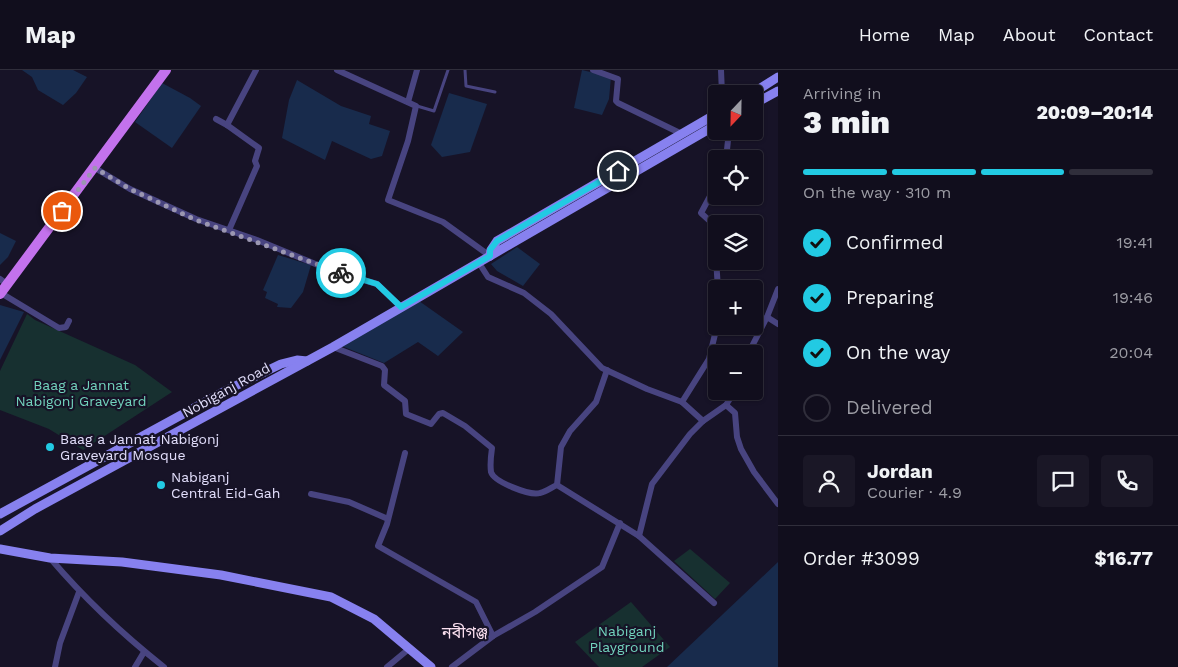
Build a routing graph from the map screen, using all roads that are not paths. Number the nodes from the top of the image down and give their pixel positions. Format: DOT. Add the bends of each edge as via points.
graph roads {
  1 [pos="166,70"];
  2 [pos="256,70"];
  3 [pos="337,70"];
  4 [pos="417,70"];
  5 [pos="448,70"];
  6 [pos="465,70"];
  7 [pos="593,70"];
  8 [pos="721,70"];
  9 [pos="778,77"];
  10 [pos="722,85"];
  11 [pos="763,86"];
  12 [pos="778,91"];
  13 [pos="495,92"];
  14 [pos="763,99"];
  15 [pos="408,102"];
  16 [pos="416,106"];
  17 [pos="216,119"];
  18 [pos="708,119"];
  19 [pos="227,125"];
  20 [pos="708,130"];
  21 [pos="682,134"];
  22 [pos="95,168"];
  23 [pos="708,200"];
  24 [pos="229,230"];
  25 [pos="490,256"];
  26 [pos="479,263"];
  27 [pos="717,280"];
  28 [pos="4,281"];
  29 [pos="778,289"];
  30 [pos="0,294"];
  31 [pos="401,307"];
  32 [pos="767,317"];
  33 [pos="68,321"];
  34 [pos="778,324"];
  35 [pos="715,335"];
  36 [pos="753,345"];
  37 [pos="333,347"];
  38 [pos="307,361"];
  39 [pos="608,370"];
  40 [pos="729,400"];
  41 [pos="682,402"];
  42 [pos="726,405"];
  43 [pos="703,421"];
  44 [pos="405,453"];
  45 [pos="557,485"];
  46 [pos="311,494"];
  47 [pos="778,504"];
  48 [pos="0,514"];
  49 [pos="388,519"];
  50 [pos="620,523"];
  51 [pos="0,531"];
  52 [pos="639,536"];
  53 [pos="0,549"];
  54 [pos="50,558"];
  55 [pos="79,592"];
  56 [pos="714,603"];
  57 [pos="493,636"];
  58 [pos="410,648"];
  59 [pos="144,652"];
  60 [pos="55,667"];
  61 [pos="135,667"];
  62 [pos="164,667"];
  63 [pos="386,667"];
  64 [pos="432,667"];
  65 [pos="452,667"];
  1 -- 22 [label="main road"];
  2 -- 19 [label="street"];
  3 -- 15 [label="street"];
  4 -- 15 [label="street"];
  5 -- 16 [label="lane" via="434,111"];
  6 -- 13 [label="lane" via="466,86"];
  7 -- 21 [label="street" via="618,79 618,103"];
  8 -- 10 [label="street"];
  9 -- 11 [label="main road"];
  12 -- 14 [label="main road"];
  15 -- 16 [label="street"];
  16 -- 25 [label="street" via="388,200 443,222"];
  17 -- 19 [label="street"];
  18 -- 21 [label="main road, Nobiganj Road"];
  19 -- 24 [label="street" via="259,148 255,161 257,166"];
  20 -- 25 [label="main road, Nobiganj Road"];
  21 -- 25 [label="main road, Nobiganj Road" via="497,241 490,250"];
  22 -- 24 [label="street" via="196,220"];
  22 -- 28 [label="main road"];
  23 -- 27 [label="street" via="701,213 713,225"];
  24 -- 31 [label="street" via="330,270 377,284"];
  25 -- 26 [label="main road, Nobiganj Road"];
  26 -- 31 [label="main road, Nobiganj Road"];
  26 -- 39 [label="street" via="488,277 524,293 551,314 602,368"];
  28 -- 30 [label="main road"];
  29 -- 32 [label="street"];
  30 -- 33 [label="street" via="59,328 66,326"];
  31 -- 37 [label="main road, Nobiganj Road"];
  32 -- 34 [label="street"];
  32 -- 36 [label="street"];
  35 -- 41 [label="street" via="709,359"];
  37 -- 38 [label="main road, Nobiganj Road"];
  37 -- 45 [label="street" via="382,366 385,370 384,385 405,401 406,414 431,424 443,413 486,442 492,448 491,472 495,477 517,490 534,494"];
  38 -- 48 [label="main road, Nobiganj Road" via="281,364 227,390"];
  38 -- 51 [label="main road, Nobiganj Road"];
  39 -- 41 [label="street"];
  39 -- 45 [label="street" via="596,402 570,431 561,447"];
  40 -- 42 [label="street"];
  41 -- 43 [label="street"];
  42 -- 43 [label="street"];
  42 -- 47 [label="street" via="735,413 737,437 754,472"];
  43 -- 52 [label="street" via="652,484"];
  44 -- 49 [label="street"];
  45 -- 50 [label="street"];
  46 -- 49 [label="street" via="349,502"];
  49 -- 57 [label="street" via="378,546 476,602"];
  50 -- 52 [label="street"];
  50 -- 57 [label="street" via="602,566 535,612"];
  52 -- 56 [label="street"];
  53 -- 54 [label="main road"];
  54 -- 55 [label="street"];
  54 -- 58 [label="main road" via="122,562 221,575 331,597 374,619"];
  55 -- 59 [label="street"];
  55 -- 60 [label="street" via="60,643"];
  57 -- 65 [label="street"];
  58 -- 63 [label="street"];
  58 -- 64 [label="main road"];
  59 -- 61 [label="street"];
  59 -- 62 [label="street"];
}
